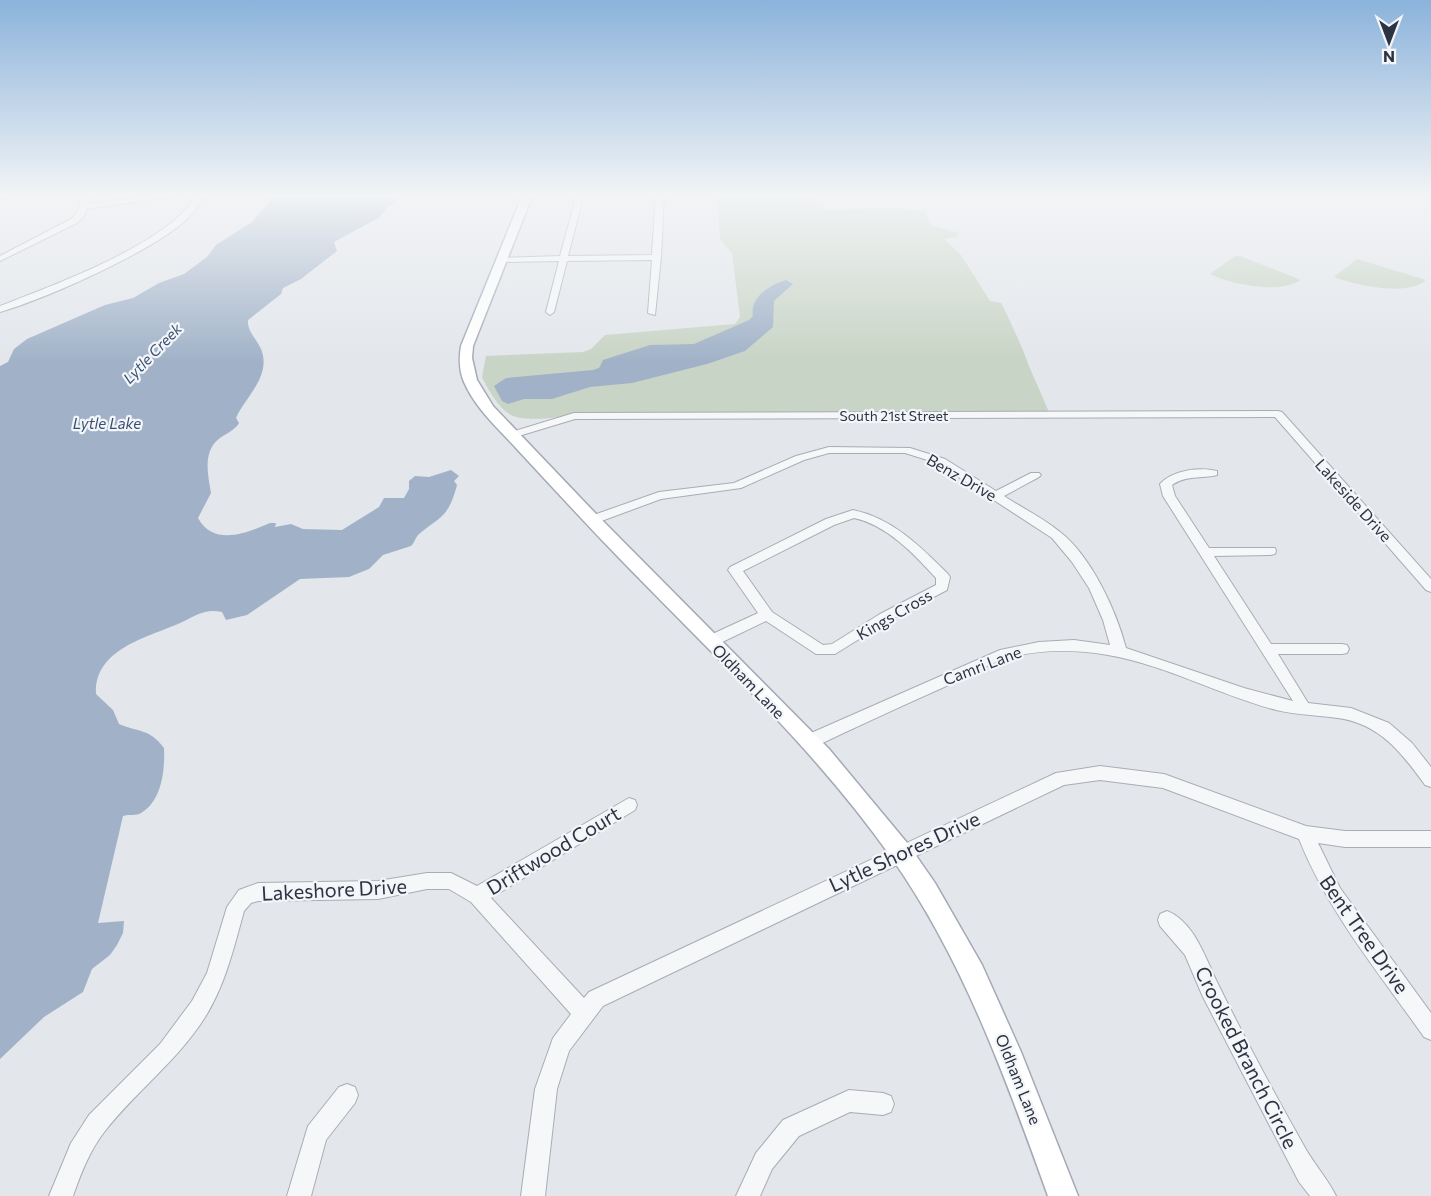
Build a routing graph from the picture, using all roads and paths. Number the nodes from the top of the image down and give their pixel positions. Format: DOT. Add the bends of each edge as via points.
graph roads {
  1 [pos="18,250"];
  2 [pos="130,250"];
  3 [pos="505,250"];
  4 [pos="567,250"];
  5 [pos="657,250"];
  6 [pos="657,257"];
  7 [pos="502,258"];
  8 [pos="565,258"];
  9 [pos="0,259"];
  10 [pos="0,309"];
  11 [pos="550,312"];
  12 [pos="652,313"];
  13 [pos="1278,414"];
  14 [pos="512,435"];
  15 [pos="1213,473"];
  16 [pos="1035,475"];
  17 [pos="996,496"];
  18 [pos="592,520"];
  19 [pos="1270,551"];
  20 [pos="1205,552"];
  21 [pos="1431,587"];
  22 [pos="767,615"];
  23 [pos="711,641"];
  24 [pos="1268,649"];
  25 [pos="1342,649"];
  26 [pos="1119,651"];
  27 [pos="1302,710"];
  28 [pos="808,742"];
  29 [pos="1431,780"];
  30 [pos="628,805"];
  31 [pos="1306,834"];
  32 [pos="1431,839"];
  33 [pos="901,853"];
  34 [pos="477,896"];
  35 [pos="1167,920"];
  36 [pos="582,1012"];
  37 [pos="1428,1020"];
  38 [pos="347,1095"];
  39 [pos="883,1104"];
  40 [pos="61,1196"];
  41 [pos="299,1196"];
  42 [pos="534,1196"];
  43 [pos="747,1196"];
  44 [pos="1063,1196"];
  45 [pos="1324,1196"];
  1 -- 9 [label="street"];
  2 -- 10 [label="street" via="90,272"];
  3 -- 7 [label="main road, Oldham Lane"];
  4 -- 8 [label="street"];
  5 -- 6 [label="street"];
  6 -- 8 [label="street"];
  6 -- 12 [label="street"];
  7 -- 8 [label="street"];
  7 -- 14 [label="main road, Oldham Lane" via="466,346 464,362 480,400"];
  8 -- 11 [label="street"];
  13 -- 14 [label="street, South 21st Street" via="574,416"];
  13 -- 21 [label="street, Lakeside Drive"];
  14 -- 18 [label="main road, Oldham Lane"];
  15 -- 20 [label="street" via="1192,473 1166,484 1169,496"];
  16 -- 17 [label="street"];
  17 -- 18 [label="street, Benz Drive" via="921,453 842,449 800,458 737,486 659,496"];
  17 -- 26 [label="street, Benz Drive" via="1056,535 1081,561"];
  18 -- 23 [label="main road, Oldham Lane"];
  19 -- 20 [label="street"];
  20 -- 24 [label="street"];
  22 -- 22 [label="street, Kings Cross" via="814,648 835,649 942,587 943,577 900,536 859,514 849,515 735,570"];
  22 -- 23 [label="street"];
  23 -- 28 [label="main road, Oldham Lane"];
  24 -- 25 [label="street"];
  24 -- 27 [label="street" via="1300,700"];
  26 -- 27 [label="street, Camri Lane"];
  26 -- 28 [label="street, Camri Lane" via="1074,645 1023,648"];
  27 -- 29 [label="street, Camri Lane" via="1341,712 1376,723 1407,747"];
  28 -- 33 [label="main road, Oldham Lane"];
  30 -- 34 [label="street, Driftwood Court"];
  31 -- 32 [label="street, Lytle Shores Drive" via="1345,839"];
  31 -- 33 [label="street, Lytle Shores Drive" via="1164,781 1100,773 1062,778"];
  31 -- 37 [label="street, Bent Tree Drive" via="1334,894"];
  33 -- 36 [label="street, Lytle Shores Drive" via="596,999"];
  33 -- 44 [label="main road, Oldham Lane" via="938,909 1005,1043"];
  34 -- 36 [label="street, Lakeshore Drive"];
  34 -- 40 [label="street, Lakeshore Drive" via="451,881 427,881 378,890 258,892 245,896 236,907 216,977 199,1008 167,1051 97,1123 79,1151"];
  35 -- 45 [label="street, Crooked Branch Circle" via="1192,948 1282,1130"];
  36 -- 42 [label="street, Lytle Shores Drive" via="560,1045 546,1089"];
  38 -- 41 [label="street" via="316,1134"];
  39 -- 43 [label="street" via="849,1101 791,1128 764,1161"];
}
